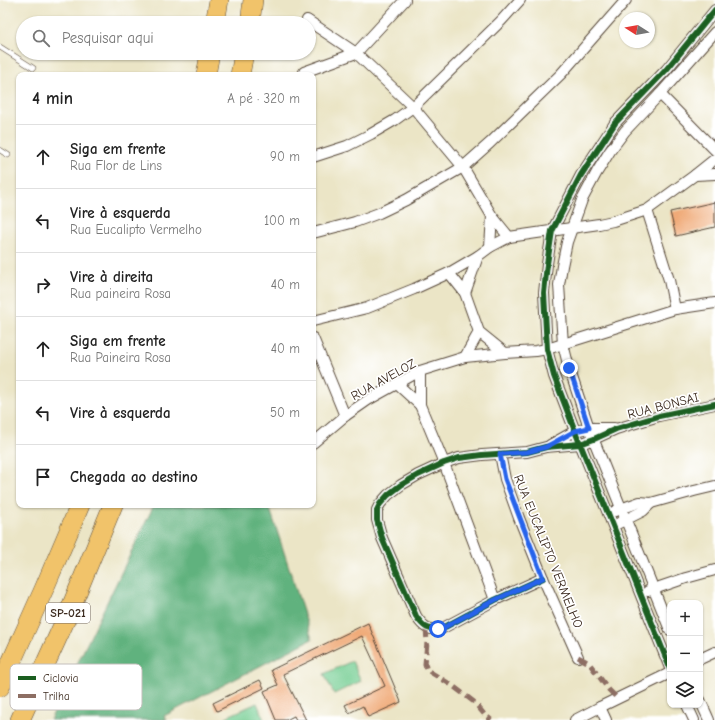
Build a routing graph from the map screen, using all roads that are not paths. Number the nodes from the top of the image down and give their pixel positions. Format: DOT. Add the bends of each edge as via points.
graph roads {
  1 [pos="405,0"];
  2 [pos="520,0"];
  3 [pos="626,0"];
  4 [pos="715,10"];
  5 [pos="316,26"];
  6 [pos="715,32"];
  7 [pos="0,47"];
  8 [pos="356,53"];
  9 [pos="16,57"];
  10 [pos="20,60"];
  11 [pos="209,60"];
  12 [pos="243,60"];
  13 [pos="33,68"];
  14 [pos="207,72"];
  15 [pos="241,72"];
  16 [pos="304,72"];
  17 [pos="660,94"];
  18 [pos="413,107"];
  19 [pos="0,150"];
  20 [pos="715,150"];
  21 [pos="8,155"];
  22 [pos="316,156"];
  23 [pos="715,159"];
  24 [pos="463,167"];
  25 [pos="715,174"];
  26 [pos="695,175"];
  27 [pos="647,210"];
  28 [pos="492,216"];
  29 [pos="572,228"];
  30 [pos="552,231"];
  31 [pos="316,232"];
  32 [pos="509,236"];
  33 [pos="490,247"];
  34 [pos="478,256"];
  35 [pos="449,273"];
  36 [pos="465,293"];
  37 [pos="715,303"];
  38 [pos="675,309"];
  39 [pos="316,320"];
  40 [pos="479,332"];
  41 [pos="563,344"];
  42 [pos="316,345"];
  43 [pos="547,349"];
  44 [pos="504,353"];
  45 [pos="465,357"];
  46 [pos="420,372"];
  47 [pos="397,384"];
  48 [pos="715,404"];
  49 [pos="420,405"];
  50 [pos="345,416"];
  51 [pos="589,428"];
  52 [pos="616,428"];
  53 [pos="575,431"];
  54 [pos="594,439"];
  55 [pos="316,440"];
  56 [pos="580,444"];
  57 [pos="546,447"];
  58 [pos="500,454"];
  59 [pos="444,463"];
  60 [pos="715,486"];
  61 [pos="651,504"];
  62 [pos="79,508"];
  63 [pos="112,508"];
  64 [pos="621,509"];
  65 [pos="609,514"];
  66 [pos="625,520"];
  67 [pos="613,525"];
  68 [pos="715,570"];
  69 [pos="543,578"];
  70 [pos="653,589"];
  71 [pos="640,594"];
  72 [pos="495,600"];
  73 [pos="667,623"];
  74 [pos="715,652"];
  75 [pos="578,657"];
  76 [pos="703,658"];
  77 [pos="667,661"];
  78 [pos="10,664"];
  79 [pos="45,664"];
  80 [pos="10,665"];
  81 [pos="667,674"];
  82 [pos="0,687"];
  83 [pos="600,707"];
  84 [pos="703,707"];
  85 [pos="688,708"];
  86 [pos="700,708"];
  87 [pos="24,710"];
  88 [pos="693,718"];
  89 [pos="20,720"];
  90 [pos="574,720"];
  91 [pos="606,720"];
  92 [pos="709,720"];
  1 -- 8 [label="street"];
  2 -- 18 [label="street"];
  3 -- 24 [label="street" via="561,74"];
  4 -- 30 [label="street" via="666,70 615,123 581,175"];
  5 -- 8 [label="street"];
  6 -- 17 [label="street"];
  7 -- 9 [label="lane"];
  8 -- 16 [label="street"];
  8 -- 18 [label="street"];
  10 -- 13 [label="lane"];
  11 -- 14 [label="highway"];
  12 -- 15 [label="highway"];
  17 -- 20 [label="street"];
  17 -- 29 [label="street" via="610,151 585,195"];
  18 -- 22 [label="street" via="371,134"];
  18 -- 24 [label="street"];
  19 -- 21 [label="lane"];
  23 -- 26 [label="street"];
  24 -- 28 [label="street"];
  24 -- 31 [label="street" via="379,213"];
  25 -- 26 [label="street"];
  26 -- 27 [label="street"];
  27 -- 29 [label="street" via="613,221"];
  27 -- 38 [label="street" via="669,280"];
  28 -- 32 [label="street"];
  28 -- 33 [label="street"];
  29 -- 30 [label="street"];
  29 -- 41 [label="street" via="559,285"];
  30 -- 32 [label="street"];
  30 -- 43 [label="street" via="544,293"];
  32 -- 33 [label="street"];
  33 -- 34 [label="street"];
  34 -- 35 [label="street"];
  34 -- 36 [label="street"];
  35 -- 36 [label="street"];
  35 -- 39 [label="street" via="367,308"];
  36 -- 40 [label="street"];
  37 -- 38 [label="street, RUA AVELOZ"];
  38 -- 41 [label="street, RUA AVELOZ"];
  40 -- 44 [label="street"];
  40 -- 45 [label="street"];
  41 -- 43 [label="street, RUA AVELOZ"];
  41 -- 51 [label="street"];
  42 -- 50 [label="street"];
  43 -- 44 [label="street, RUA AVELOZ"];
  43 -- 53 [label="street" via="554,376"];
  44 -- 45 [label="street, RUA AVELOZ"];
  45 -- 46 [label="street, RUA AVELOZ"];
  46 -- 47 [label="street, RUA AVELOZ"];
  46 -- 49 [label="street"];
  47 -- 49 [label="street"];
  47 -- 50 [label="street, RUA AVELOZ"];
  48 -- 52 [label="street, RUA BONSAI"];
  49 -- 59 [label="street"];
  50 -- 55 [label="street, RUA AVELOZ"];
  51 -- 52 [label="street"];
  51 -- 53 [label="street"];
  51 -- 54 [label="street"];
  52 -- 54 [label="street"];
  53 -- 56 [label="street"];
  53 -- 57 [label="street"];
  54 -- 56 [label="street"];
  54 -- 64 [label="street"];
  56 -- 57 [label="street"];
  56 -- 65 [label="street"];
  57 -- 58 [label="street" via="527,452"];
  58 -- 59 [label="street" via="459,458"];
  58 -- 69 [label="street, RUA EUCALIPTO VERMELHO" via="505,479"];
  59 -- 72 [label="street"];
  59 -- 72 [label="street" via="401,485 380,504 377,520 382,538 416,616 420,624 426,628 443,628"];
  60 -- 61 [label="street"];
  61 -- 64 [label="street" via="640,502"];
  61 -- 66 [label="street"];
  62 -- 78 [label="highway, SP-021"];
  63 -- 79 [label="highway, SP-021"];
  64 -- 65 [label="street"];
  64 -- 66 [label="street"];
  65 -- 67 [label="street"];
  66 -- 67 [label="street"];
  66 -- 70 [label="street"];
  67 -- 71 [label="street"];
  68 -- 70 [label="street"];
  69 -- 72 [label="street"];
  69 -- 75 [label="street, RUA EUCALIPTO VERMELHO"];
  70 -- 71 [label="street"];
  70 -- 73 [label="street"];
  71 -- 77 [label="street"];
  74 -- 76 [label="street"];
  80 -- 82 [label="highway, SP-021"];
  81 -- 83 [label="street"];
  83 -- 90 [label="street"];
  83 -- 91 [label="street"];
  84 -- 92 [label="street"];
  85 -- 88 [label="street"];
  86 -- 88 [label="street"];
  87 -- 89 [label="highway, SP-021"];
}
